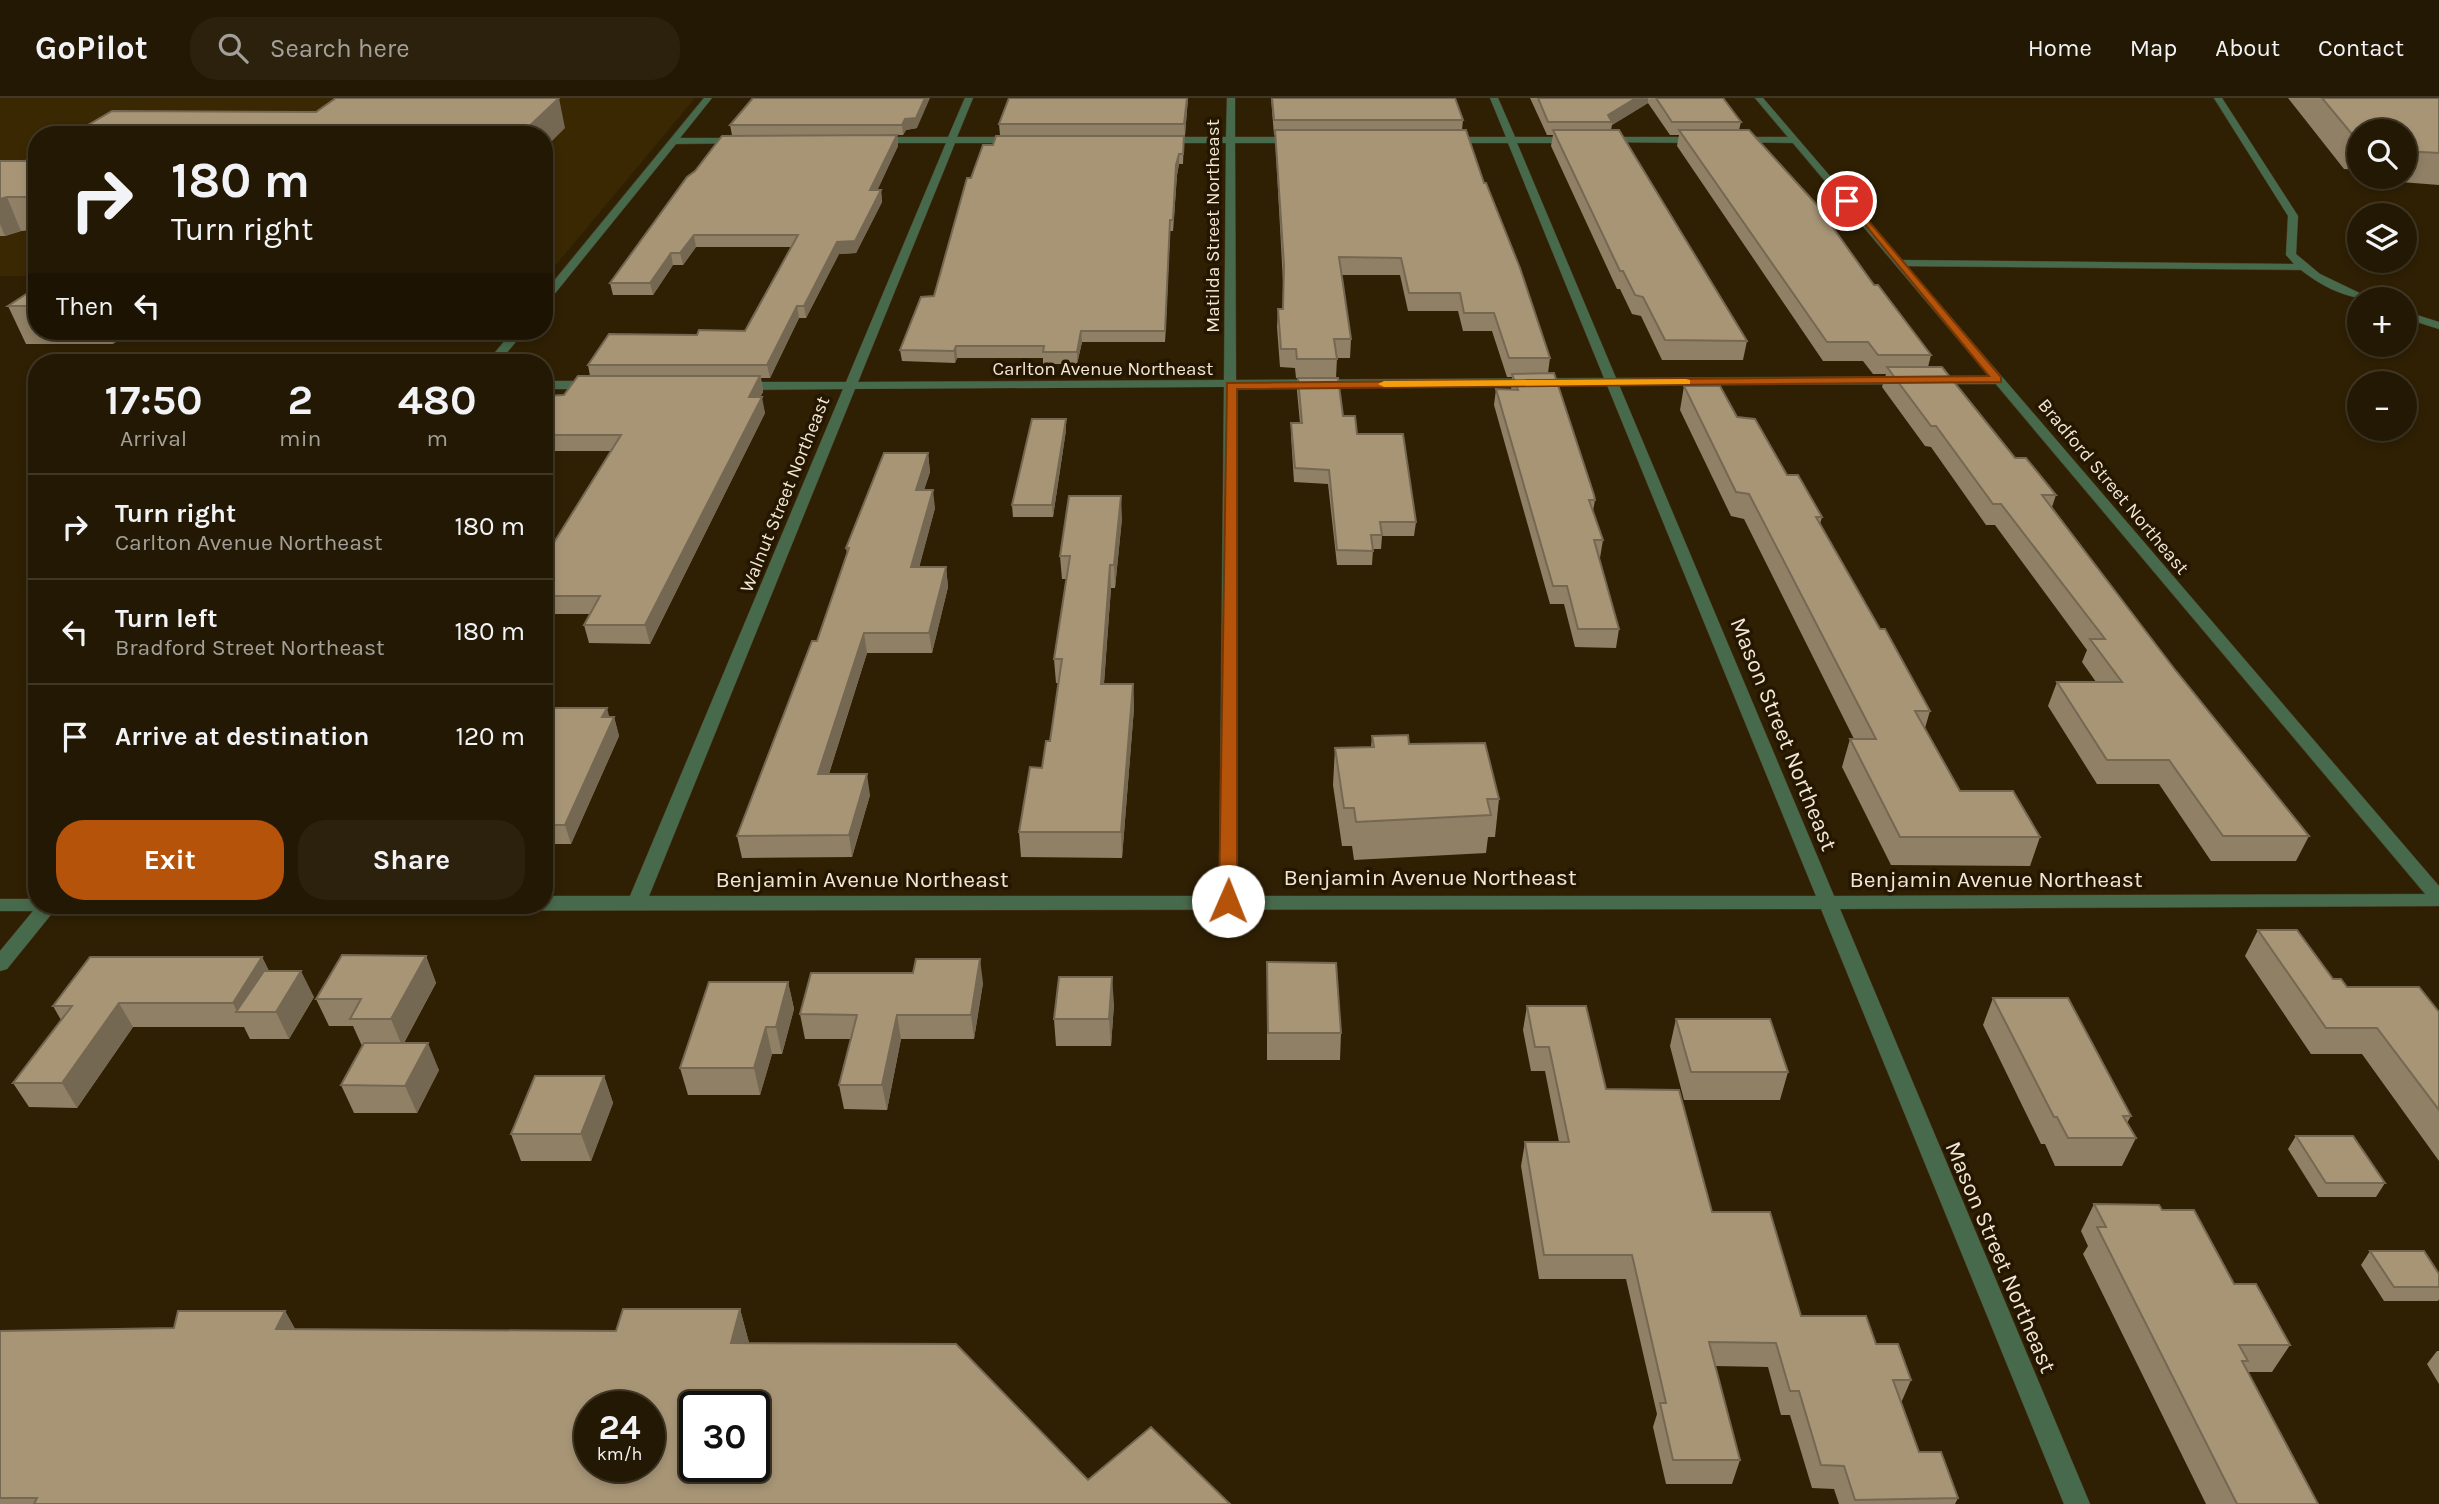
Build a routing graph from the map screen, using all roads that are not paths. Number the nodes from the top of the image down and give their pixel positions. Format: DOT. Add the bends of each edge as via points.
graph roads {
  1 [pos="708,98"];
  2 [pos="970,98"];
  3 [pos="1231,98"];
  4 [pos="1494,98"];
  5 [pos="1759,98"];
  6 [pos="2218,98"];
  7 [pos="869,140"];
  8 [pos="952,140"];
  9 [pos="1032,140"];
  10 [pos="1153,140"];
  11 [pos="1233,140"];
  12 [pos="1303,140"];
  13 [pos="1442,140"];
  14 [pos="1511,140"];
  15 [pos="1579,140"];
  16 [pos="1592,140"];
  17 [pos="1713,140"];
  18 [pos="1727,140"];
  19 [pos="1794,140"];
  20 [pos="674,141"];
  21 [pos="757,141"];
  22 [pos="1899,263"];
  23 [pos="2302,267"];
  24 [pos="553,289"];
  25 [pos="2347,291"];
  26 [pos="2417,318"];
  27 [pos="2439,326"];
  28 [pos="511,340"];
  29 [pos="500,354"];
  30 [pos="1997,380"];
  31 [pos="1611,382"];
  32 [pos="553,385"];
  33 [pos="614,385"];
  34 [pos="1231,385"];
  35 [pos="724,386"];
  36 [pos="849,386"];
  37 [pos="2439,899"];
  38 [pos="1228,901"];
  39 [pos="0,905"];
  40 [pos="28,905"];
  41 [pos="553,905"];
  42 [pos="636,905"];
  43 [pos="1827,905"];
  44 [pos="42,914"];
  45 [pos="0,964"];
  46 [pos="2077,1504"];
  1 -- 20 [label="street"];
  2 -- 8 [label="street, Walnut Street Northeast"];
  3 -- 11 [label="street, Matilda Street Northeast"];
  4 -- 14 [label="street, Mason Street Northeast"];
  5 -- 19 [label="street, Bradford Street Northeast"];
  6 -- 23 [label="street" via="2293,216 2291,255"];
  7 -- 8 [label="street"];
  8 -- 9 [label="street"];
  8 -- 36 [label="street, Walnut Street Northeast"];
  10 -- 11 [label="street"];
  11 -- 12 [label="street"];
  11 -- 34 [label="street, Matilda Street Northeast"];
  13 -- 14 [label="street"];
  14 -- 15 [label="street"];
  14 -- 31 [label="street, Mason Street Northeast"];
  16 -- 17 [label="street"];
  18 -- 19 [label="street"];
  19 -- 22 [label="street, Bradford Street Northeast"];
  20 -- 21 [label="street"];
  20 -- 24 [label="street"];
  22 -- 23 [label="street"];
  22 -- 30 [label="street, Bradford Street Northeast"];
  23 -- 25 [label="street"];
  26 -- 27 [label="street"];
  28 -- 29 [label="street"];
  30 -- 31 [label="street, Carlton Avenue Northeast"];
  30 -- 37 [label="street, Bradford Street Northeast"];
  31 -- 34 [label="street, Carlton Avenue Northeast"];
  31 -- 43 [label="street, Mason Street Northeast"];
  32 -- 33 [label="street"];
  34 -- 36 [label="street, Carlton Avenue Northeast"];
  34 -- 38 [label="street, Matilda Street Northeast"];
  35 -- 36 [label="street, Carlton Avenue Northeast"];
  36 -- 42 [label="street, Walnut Street Northeast"];
  37 -- 43 [label="street, Benjamin Avenue Northeast"];
  38 -- 42 [label="street, Benjamin Avenue Northeast"];
  38 -- 43 [label="street, Benjamin Avenue Northeast"];
  39 -- 40 [label="street, Benjamin Avenue Northeast"];
  41 -- 42 [label="street, Benjamin Avenue Northeast"];
  43 -- 46 [label="street, Mason Street Northeast"];
  44 -- 45 [label="street"];
}
